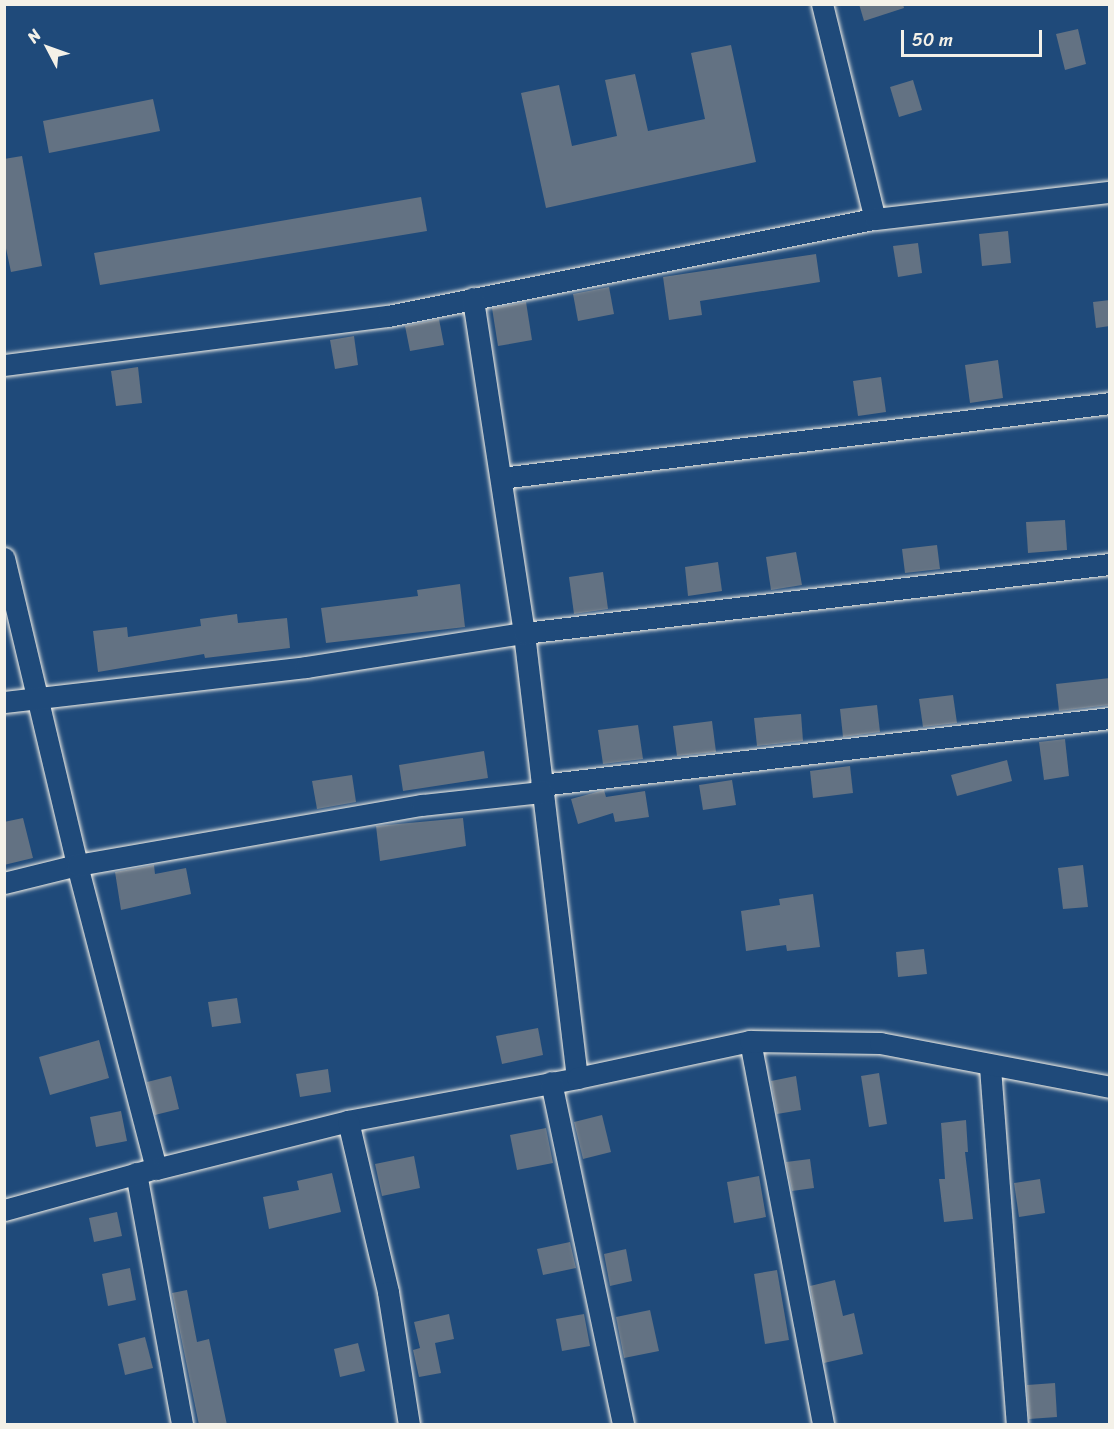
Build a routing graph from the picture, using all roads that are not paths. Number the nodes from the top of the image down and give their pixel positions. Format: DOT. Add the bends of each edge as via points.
graph roads {
  1 [pos="822,4"];
  2 [pos="1110,192"];
  3 [pos="875,219"];
  4 [pos="473,298"];
  5 [pos="4,365"];
  6 [pos="1110,403"];
  7 [pos="501,478"];
  8 [pos="4,558"];
  9 [pos="1110,564"];
  10 [pos="524,633"];
  11 [pos="38,696"];
  12 [pos="4,702"];
  13 [pos="1110,718"];
  14 [pos="541,789"];
  15 [pos="77,865"];
  16 [pos="4,883"];
  17 [pos="750,1041"];
  18 [pos="990,1067"];
  19 [pos="577,1078"];
  20 [pos="551,1082"];
  21 [pos="1110,1087"];
  22 [pos="348,1121"];
  23 [pos="146,1171"];
  24 [pos="4,1210"];
  25 [pos="182,1425"];
  26 [pos="409,1425"];
  27 [pos="623,1425"];
  28 [pos="823,1425"];
  29 [pos="1017,1425"];
  1 -- 3 [label="street"];
  2 -- 3 [label="street"];
  3 -- 4 [label="street"];
  4 -- 5 [label="street" via="388,316"];
  4 -- 7 [label="street"];
  6 -- 7 [label="street"];
  7 -- 10 [label="street"];
  8 -- 11 [label="street"];
  9 -- 10 [label="street"];
  10 -- 11 [label="street" via="306,667"];
  10 -- 14 [label="street"];
  11 -- 12 [label="street"];
  11 -- 15 [label="street"];
  13 -- 14 [label="street"];
  14 -- 15 [label="street" via="422,805"];
  14 -- 19 [label="street"];
  15 -- 16 [label="street"];
  15 -- 23 [label="street"];
  17 -- 18 [label="street" via="880,1043"];
  17 -- 19 [label="street"];
  17 -- 28 [label="street"];
  18 -- 21 [label="street" via="1087,1080"];
  18 -- 29 [label="street"];
  19 -- 20 [label="street"];
  20 -- 22 [label="street"];
  20 -- 27 [label="street"];
  22 -- 23 [label="street"];
  22 -- 26 [label="street" via="388,1292"];
  23 -- 24 [label="street"];
  23 -- 25 [label="street"];
}
